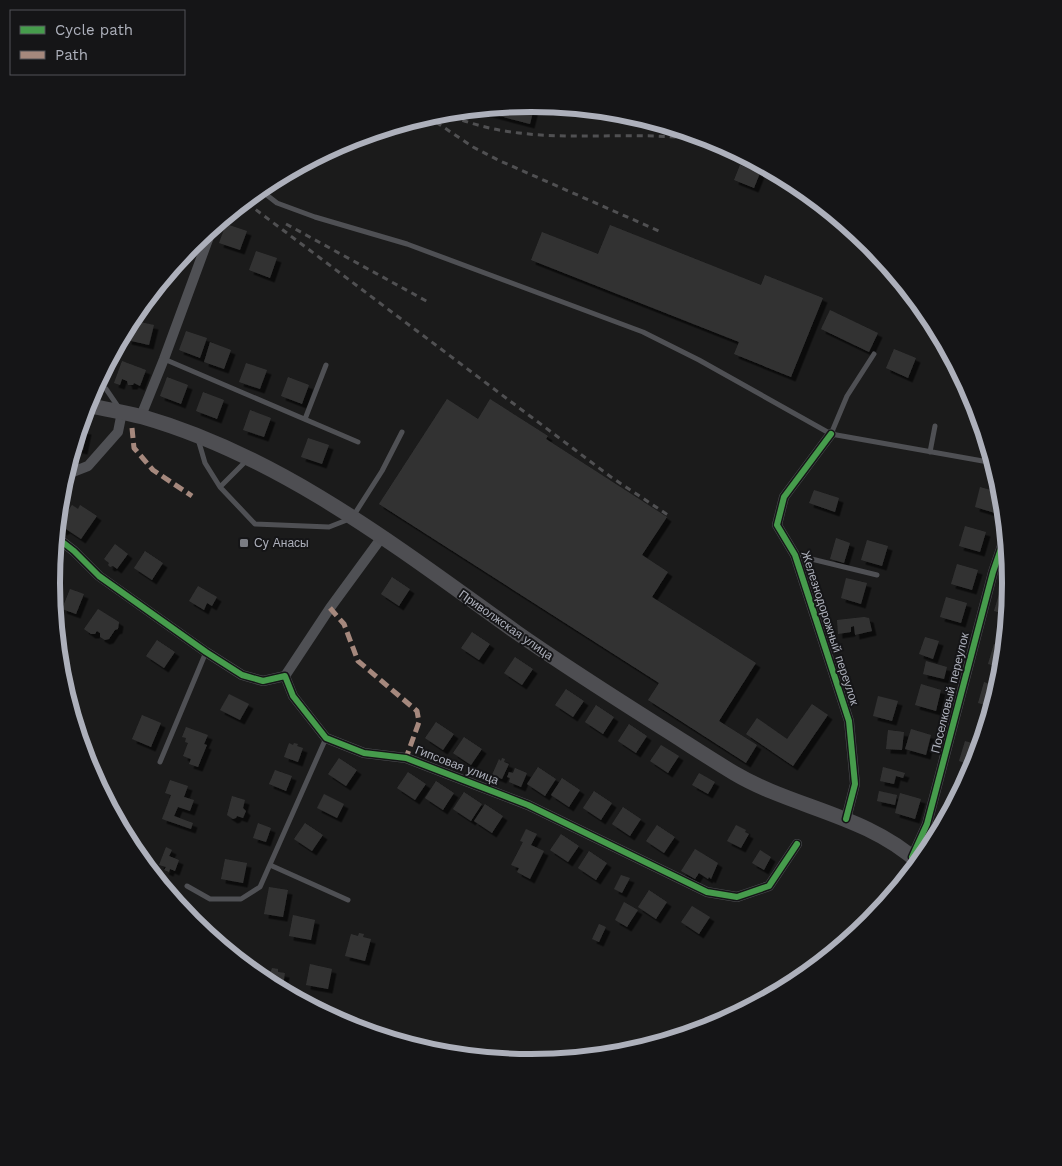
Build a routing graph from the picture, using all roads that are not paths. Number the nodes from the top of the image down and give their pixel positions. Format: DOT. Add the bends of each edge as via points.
graph roads {
  1 [pos="265,194"];
  2 [pos="207,241"];
  3 [pos="874,354"];
  4 [pos="164,359"];
  5 [pos="326,365"];
  6 [pos="103,388"];
  7 [pos="95,407"];
  8 [pos="122,412"];
  9 [pos="141,416"];
  10 [pos="305,419"];
  11 [pos="936,426"];
  12 [pos="402,432"];
  13 [pos="831,434"];
  14 [pos="197,436"];
  15 [pos="358,442"];
  16 [pos="930,452"];
  17 [pos="249,459"];
  18 [pos="986,462"];
  19 [pos="74,472"];
  20 [pos="220,487"];
  21 [pos="352,518"];
  22 [pos="382,537"];
  23 [pos="62,542"];
  24 [pos="1001,549"];
  25 [pos="795,554"];
  26 [pos="877,576"];
  27 [pos="206,652"];
  28 [pos="285,676"];
  29 [pos="326,738"];
  30 [pos="160,762"];
  31 [pos="846,819"];
  32 [pos="797,844"];
  33 [pos="919,850"];
  34 [pos="913,858"];
  35 [pos="270,865"];
  36 [pos="187,886"];
  37 [pos="348,900"];
  1 -- 13 [label="lane" via="277,203 315,217 406,244 642,332"];
  2 -- 4 [label="street"];
  3 -- 13 [label="lane" via="847,396"];
  4 -- 9 [label="street"];
  4 -- 10 [label="lane"];
  5 -- 10 [label="lane"];
  6 -- 8 [label="lane" via="114,398"];
  7 -- 8 [label="main road, Приволжская улица"];
  8 -- 9 [label="main road, Приволжская улица"];
  8 -- 19 [label="street" via="118,432 88,466"];
  9 -- 14 [label="main road, Приволжская улица"];
  10 -- 15 [label="lane"];
  11 -- 16 [label="lane"];
  12 -- 21 [label="lane"];
  13 -- 16 [label="lane"];
  13 -- 25 [label="street, Железнодорожный переулок" via="784,497 777,525"];
  14 -- 17 [label="main road, Приволжская улица"];
  14 -- 20 [label="lane" via="205,463"];
  16 -- 18 [label="lane"];
  17 -- 20 [label="lane"];
  17 -- 21 [label="main road, Приволжская улица"];
  20 -- 21 [label="lane" via="255,524 329,526"];
  21 -- 22 [label="main road, Приволжская улица"];
  22 -- 28 [label="street"];
  22 -- 31 [label="main road, Приволжская улица" via="566,667 736,774"];
  23 -- 27 [label="street" via="98,576"];
  24 -- 33 [label="street, Поселковый переулок"];
  25 -- 26 [label="lane"];
  25 -- 31 [label="street, Железнодорожный переулок" via="849,721 855,784"];
  27 -- 28 [label="street" via="242,675 262,681"];
  27 -- 30 [label="lane"];
  28 -- 29 [label="street" via="293,696"];
  29 -- 32 [label="street, Гипсовая улица" via="364,753 406,758 528,805 707,892 736,897 769,886"];
  29 -- 35 [label="lane"];
  31 -- 34 [label="main road, Приволжская улица" via="882,837"];
  35 -- 36 [label="lane" via="260,887 241,899 210,899"];
  35 -- 37 [label="lane"];
}
